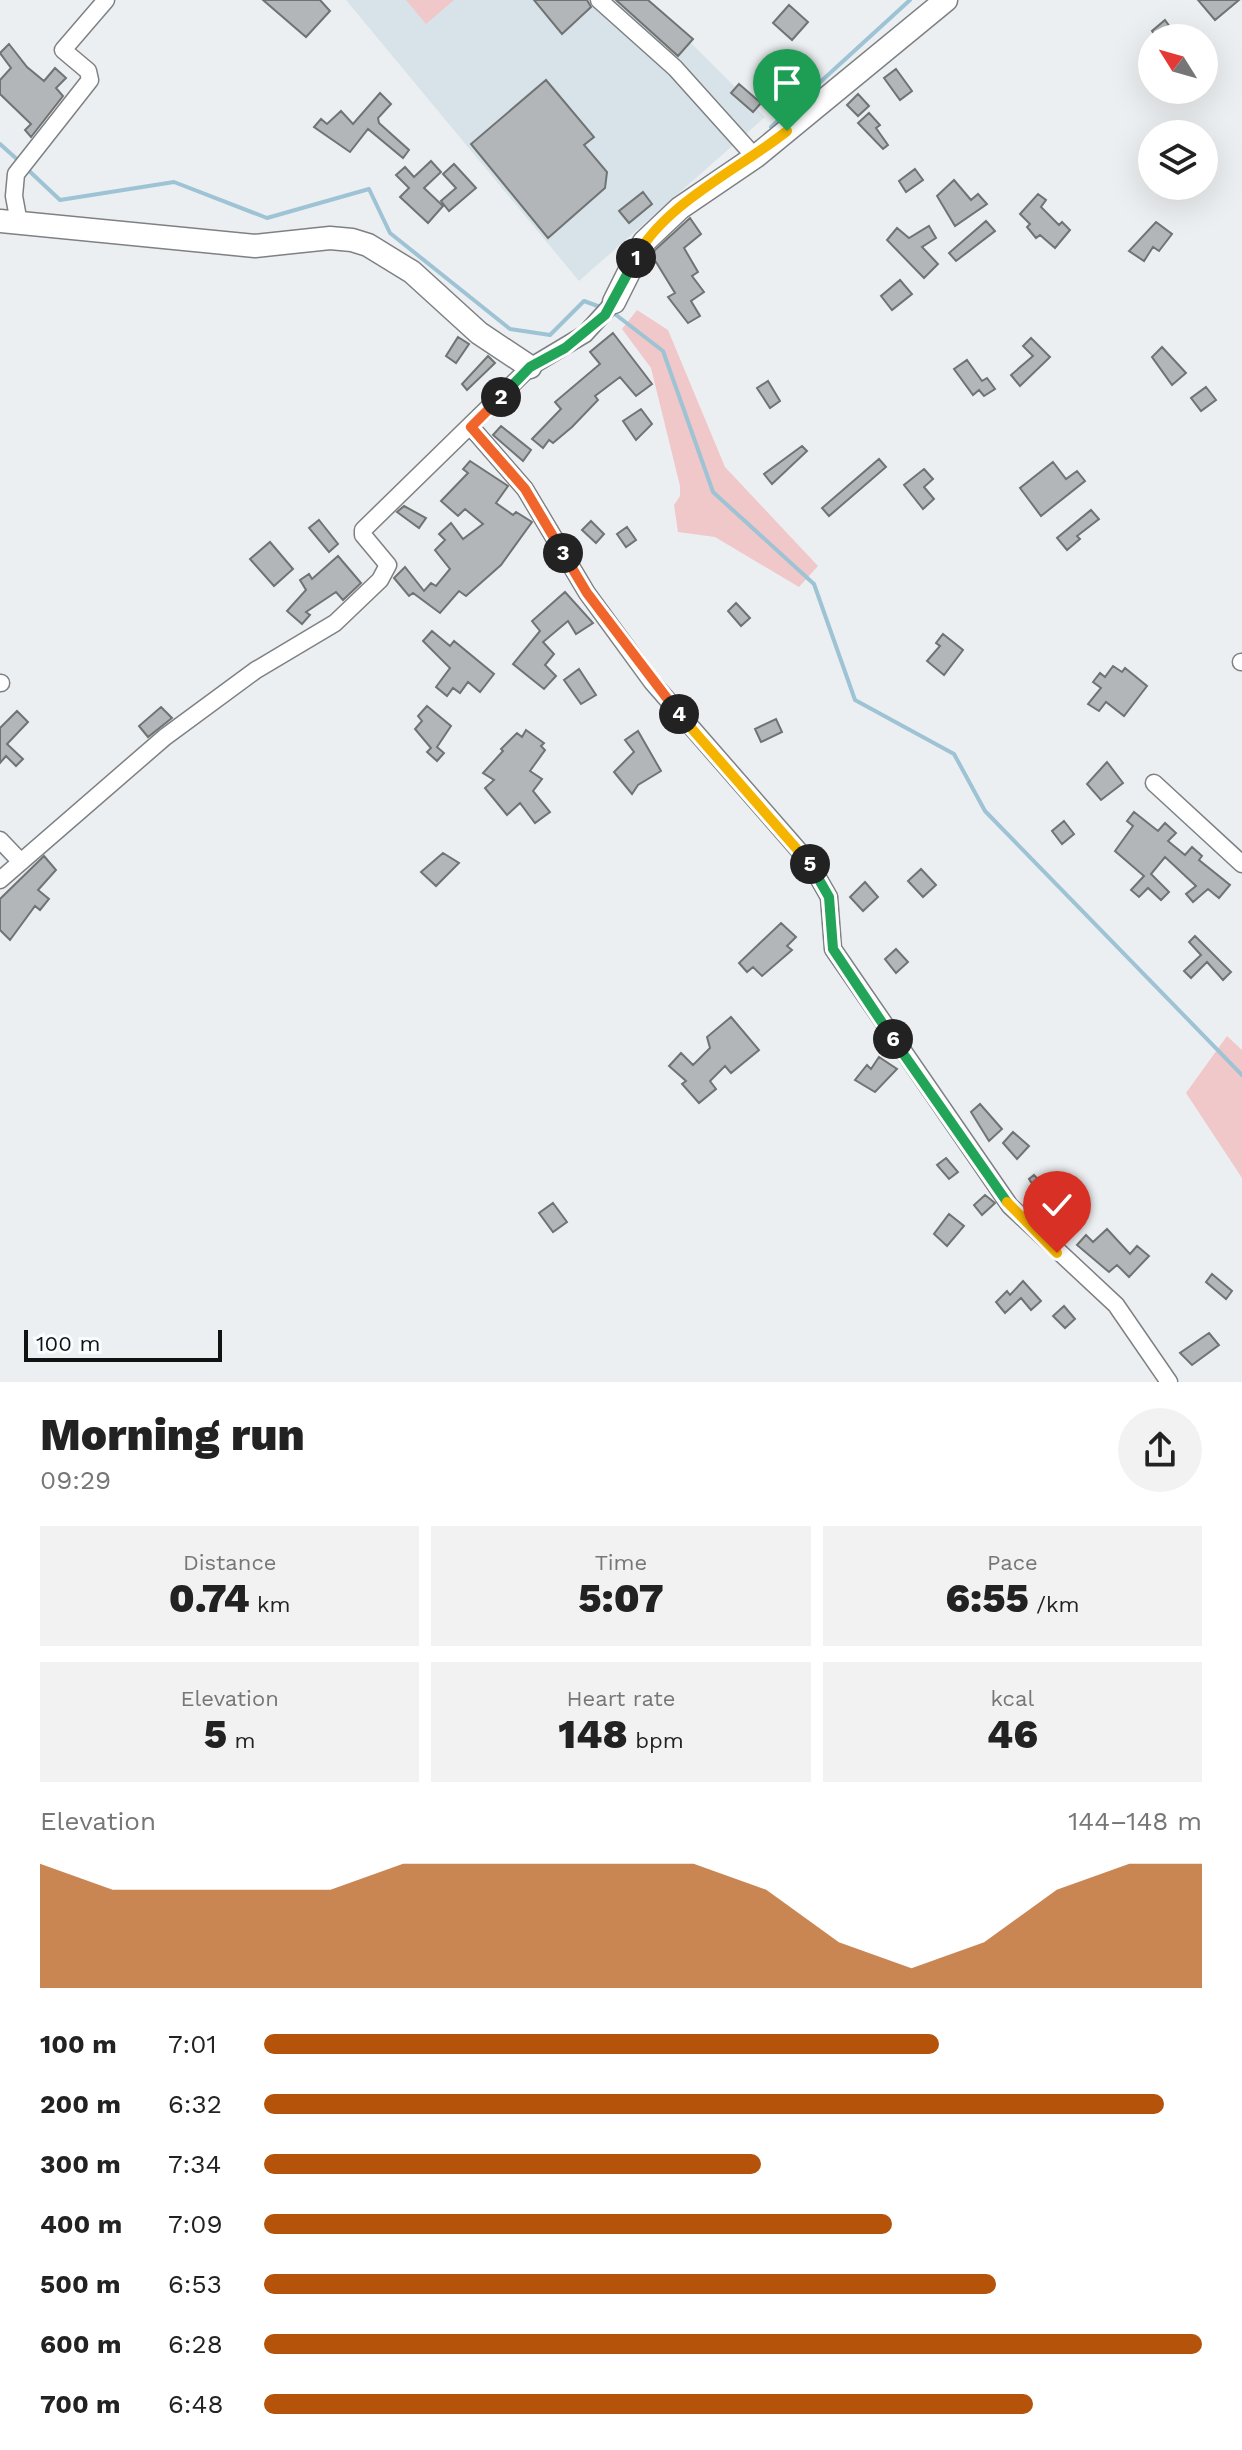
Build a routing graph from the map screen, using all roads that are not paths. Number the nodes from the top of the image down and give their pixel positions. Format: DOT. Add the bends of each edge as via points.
graph roads {
  1 [pos="106,0"];
  2 [pos="599,0"];
  3 [pos="946,0"];
  4 [pos="755,157"];
  5 [pos="9,222"];
  6 [pos="610,308"];
  7 [pos="530,367"];
  8 [pos="471,427"];
  9 [pos="1154,783"];
  10 [pos="0,840"];
  11 [pos="21,862"];
  12 [pos="1242,864"];
  13 [pos="0,880"];
  14 [pos="1169,1382"];
  1 -- 5 [label="street" via="63,50 88,71 89,83 16,174"];
  2 -- 4 [label="street" via="675,68"];
  3 -- 4 [label="street"];
  4 -- 6 [label="street" via="680,208 644,242"];
  5 -- 7 [label="street" via="255,246 352,240 412,272 479,333"];
  6 -- 7 [label="street" via="565,348"];
  7 -- 8 [label="street"];
  8 -- 11 [label="street" via="363,530 388,565 380,580 335,623 256,670 165,737"];
  8 -- 14 [label="street" via="525,489 587,593 652,682 809,862 829,897 833,949 1010,1206 1116,1305"];
  9 -- 12 [label="street"];
  10 -- 11 [label="street"];
  11 -- 13 [label="street"];
}
